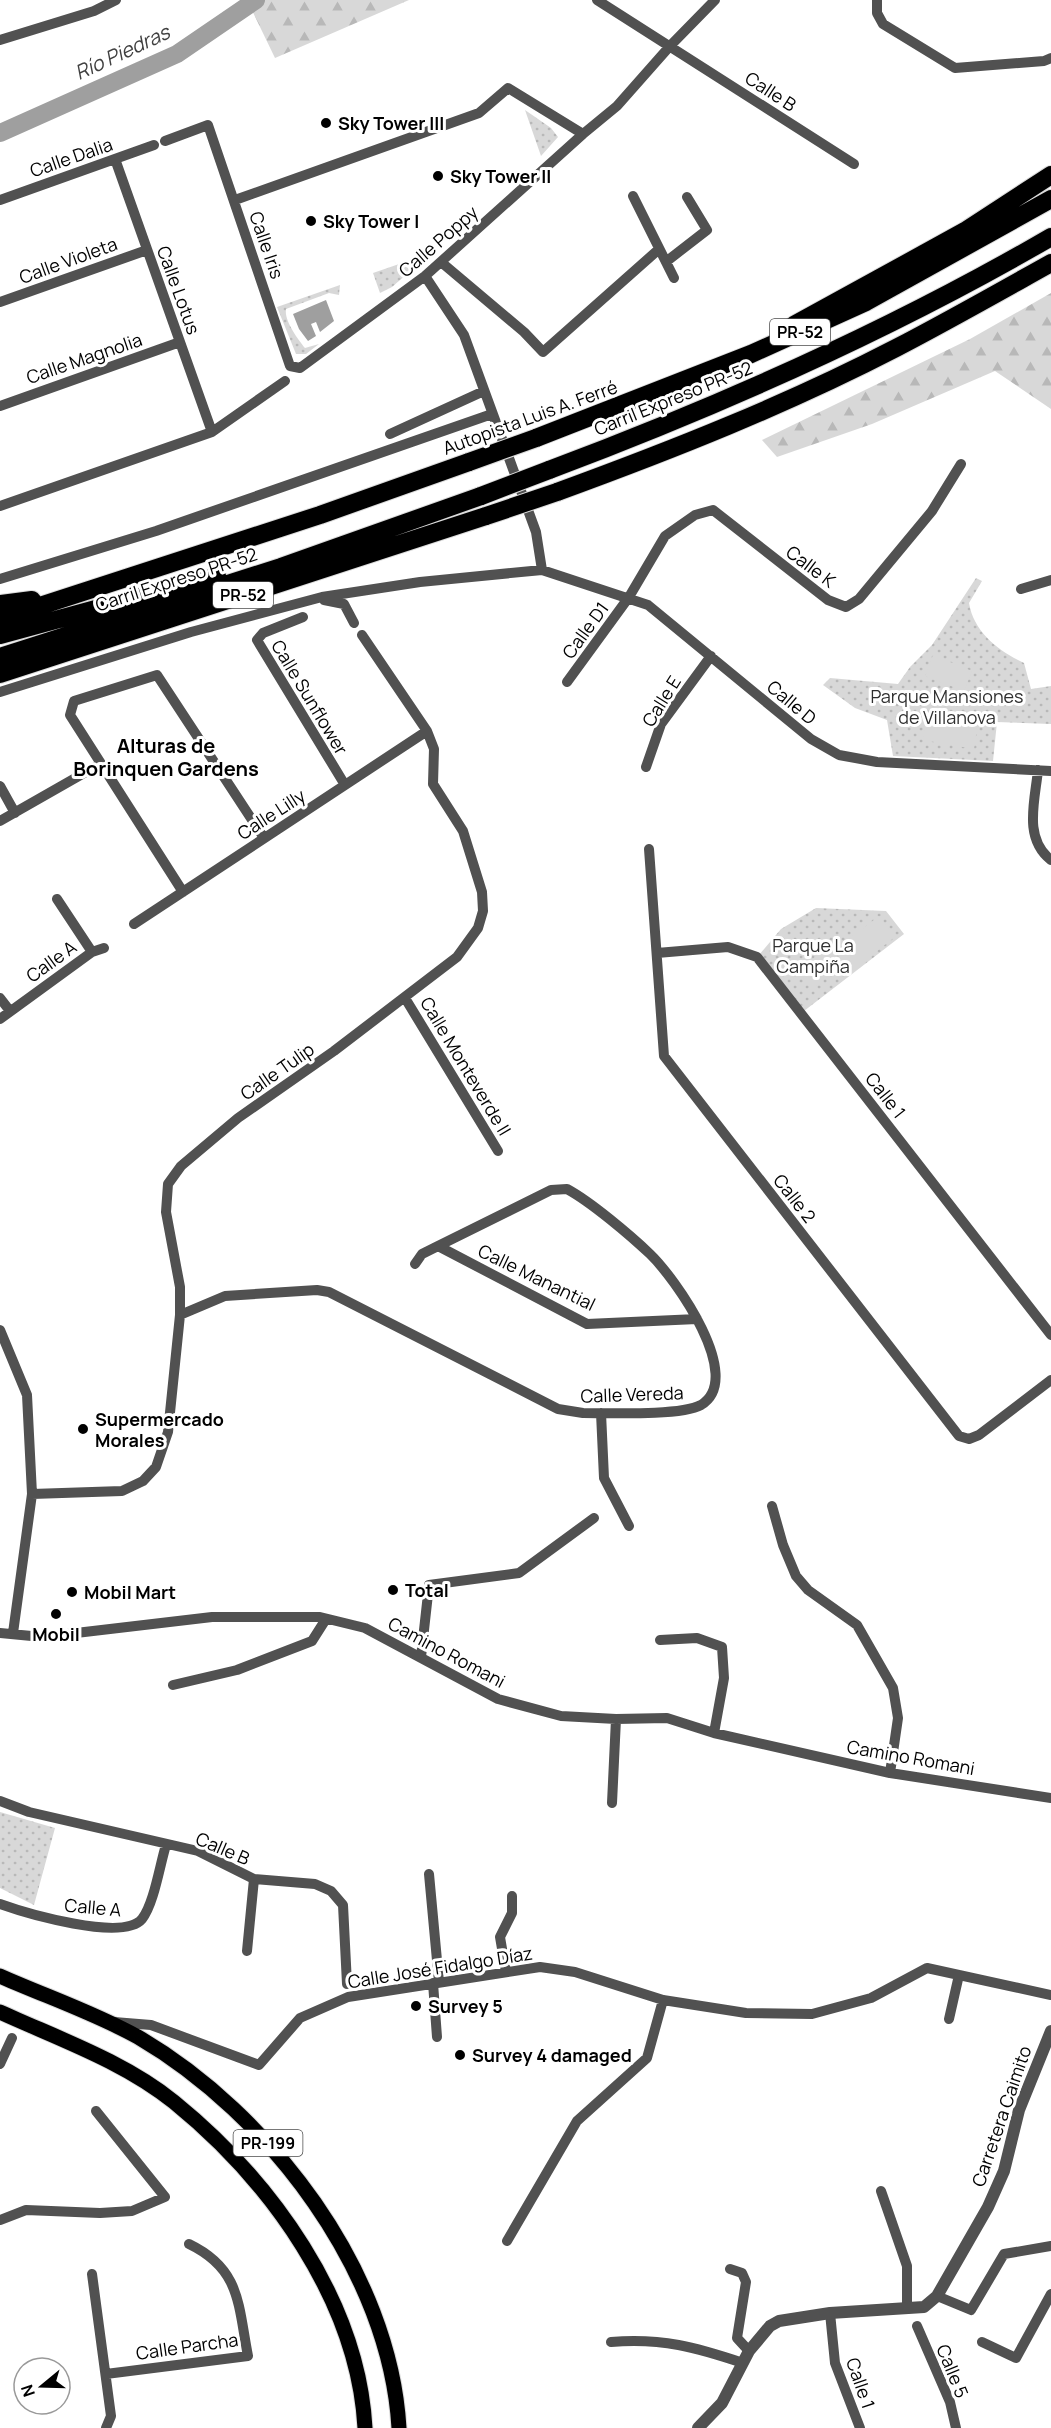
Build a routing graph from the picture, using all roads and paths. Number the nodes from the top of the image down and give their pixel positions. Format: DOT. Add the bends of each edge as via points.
graph roads {
  1 [pos="116,0"];
  2 [pos="597,0"];
  3 [pos="715,0"];
  4 [pos="877,0"];
  5 [pos="0,40"];
  6 [pos="670,46"];
  7 [pos="1051,58"];
  8 [pos="583,134"];
  9 [pos="165,141"];
  10 [pos="154,145"];
  11 [pos="115,159"];
  12 [pos="854,164"];
  13 [pos="1051,175"];
  14 [pos="633,196"];
  15 [pos="687,197"];
  16 [pos="1051,199"];
  17 [pos="0,200"];
  18 [pos="235,200"];
  19 [pos="1051,237"];
  20 [pos="147,250"];
  21 [pos="658,250"];
  22 [pos="667,261"];
  23 [pos="441,262"];
  24 [pos="1051,264"];
  25 [pos="425,276"];
  26 [pos="674,278"];
  27 [pos="0,302"];
  28 [pos="180,342"];
  29 [pos="751,354"];
  30 [pos="300,368"];
  31 [pos="285,381"];
  32 [pos="484,391"];
  33 [pos="0,406"];
  34 [pos="492,414"];
  35 [pos="212,432"];
  36 [pos="390,434"];
  37 [pos="961,464"];
  38 [pos="0,506"];
  39 [pos="364,537"];
  40 [pos="542,570"];
  41 [pos="0,579"];
  42 [pos="1051,580"];
  43 [pos="1020,589"];
  44 [pos="73,595"];
  45 [pos="629,597"];
  46 [pos="314,599"];
  47 [pos="0,604"];
  48 [pos="303,617"];
  49 [pos="0,619"];
  50 [pos="354,623"];
  51 [pos="0,635"];
  52 [pos="362,635"];
  53 [pos="711,656"];
  54 [pos="0,657"];
  55 [pos="0,674"];
  56 [pos="567,682"];
  57 [pos="0,692"];
  58 [pos="427,731"];
  59 [pos="100,764"];
  60 [pos="646,767"];
  61 [pos="1038,770"];
  62 [pos="1051,771"];
  63 [pos="345,785"];
  64 [pos="0,786"];
  65 [pos="15,813"];
  66 [pos="0,821"];
  67 [pos="264,838"];
  68 [pos="649,849"];
  69 [pos="1051,860"];
  70 [pos="183,892"];
  71 [pos="57,899"];
  72 [pos="134,924"];
  73 [pos="104,948"];
  74 [pos="92,952"];
  75 [pos="657,952"];
  76 [pos="0,998"];
  77 [pos="405,998"];
  78 [pos="10,1011"];
  79 [pos="0,1019"];
  80 [pos="498,1150"];
  81 [pos="438,1246"];
  82 [pos="415,1264"];
  83 [pos="180,1315"];
  84 [pos="697,1319"];
  85 [pos="0,1330"];
  86 [pos="1051,1335"];
  87 [pos="1051,1380"];
  88 [pos="601,1413"];
  89 [pos="32,1494"];
  90 [pos="772,1506"];
  91 [pos="594,1518"];
  92 [pos="630,1526"];
  93 [pos="326,1619"];
  94 [pos="0,1633"];
  95 [pos="13,1633"];
  96 [pos="660,1640"];
  97 [pos="420,1658"];
  98 [pos="173,1684"];
  99 [pos="616,1719"];
  100 [pos="714,1733"];
  101 [pos="890,1773"];
  102 [pos="1051,1798"];
  103 [pos="4,1802"];
  104 [pos="612,1803"];
  105 [pos="166,1845"];
  106 [pos="429,1874"];
  107 [pos="254,1879"];
  108 [pos="512,1896"];
  109 [pos="0,1904"];
  110 [pos="248,1951"];
  111 [pos="506,1972"];
  112 [pos="958,1975"];
  113 [pos="0,1976"];
  114 [pos="436,1982"];
  115 [pos="347,1984"];
  116 [pos="1051,1995"];
  117 [pos="663,2000"];
  118 [pos="0,2012"];
  119 [pos="949,2019"];
  120 [pos="101,2021"];
  121 [pos="1051,2031"];
  122 [pos="437,2037"];
  123 [pos="12,2038"];
  124 [pos="0,2064"];
  125 [pos="96,2111"];
  126 [pos="881,2191"];
  127 [pos="0,2220"];
  128 [pos="507,2241"];
  129 [pos="189,2244"];
  130 [pos="1051,2246"];
  131 [pos="730,2269"];
  132 [pos="92,2274"];
  133 [pos="1051,2294"];
  134 [pos="938,2296"];
  135 [pos="907,2309"];
  136 [pos="830,2313"];
  137 [pos="917,2326"];
  138 [pos="611,2342"];
  139 [pos="982,2342"];
  140 [pos="749,2351"];
  141 [pos="743,2363"];
  142 [pos="106,2374"];
  143 [pos="106,2428"];
  144 [pos="365,2428"];
  145 [pos="399,2428"];
  146 [pos="698,2428"];
  147 [pos="860,2428"];
  148 [pos="956,2428"];
  1 -- 5 [label="street" via="94,11"];
  2 -- 6 [label="street"];
  3 -- 6 [label="street, Calle Poppy"];
  4 -- 7 [label="street" via="877,13 883,24 955,68 1044,62"];
  6 -- 8 [label="street, Calle Poppy" via="617,106"];
  6 -- 12 [label="street, Calle B"];
  8 -- 18 [label="street" via="508,88 479,113"];
  8 -- 23 [label="street, Calle Poppy"];
  9 -- 18 [label="street, Calle Iris" via="208,126"];
  10 -- 11 [label="street, Calle Dalia"];
  11 -- 17 [label="street, Calle Dalia"];
  11 -- 20 [label="street, Calle Lotus"];
  13 -- 29 [label="highway" via="964,231 809,315"];
  14 -- 21 [label="street"];
  15 -- 22 [label="street" via="707,230"];
  16 -- 29 [label="highway, Autopista Luis A. Ferré / PR-52" via="876,297"];
  18 -- 30 [label="street, Calle Iris" via="290,366"];
  19 -- 39 [label="highway, Carril Expreso PR-52, bridge" via="810,363 697,413"];
  20 -- 27 [label="street, Calle Violeta"];
  20 -- 28 [label="street, Calle Lotus"];
  21 -- 22 [label="street"];
  21 -- 23 [label="street" via="543,352"];
  22 -- 26 [label="street"];
  23 -- 25 [label="street, Calle Poppy"];
  24 -- 55 [label="highway, PR-52, bridge" via="904,344 707,435 557,492"];
  25 -- 30 [label="street, Calle Poppy"];
  25 -- 32 [label="street" via="464,335"];
  28 -- 33 [label="street, Calle Magnolia"];
  28 -- 35 [label="street, Calle Lotus"];
  29 -- 44 [label="highway, Autopista Luis A. Ferré / PR-52, bridge" via="470,462"];
  31 -- 35 [label="street"];
  32 -- 34 [label="street"];
  32 -- 36 [label="street"];
  34 -- 40 [label="street" via="537,532"];
  34 -- 41 [label="street" via="156,531"];
  35 -- 38 [label="street"];
  37 -- 45 [label="street, Calle K" via="932,512 859,599 846,607 828,600 712,510 695,515 665,536"];
  39 -- 51 [label="highway, Carril Expreso PR-52"];
  39 -- 54 [label="highway, Carril Expreso PR-52"];
  40 -- 45 [label="street, Calle D"];
  40 -- 46 [label="street" via="420,582"];
  42 -- 43 [label="street"];
  44 -- 47 [label="highway"];
  44 -- 49 [label="highway, Autopista Luis A. Ferré / PR-52"];
  45 -- 53 [label="street, Calle D" via="648,605"];
  45 -- 56 [label="street, Calle D1"];
  46 -- 50 [label="street" via="344,604"];
  46 -- 57 [label="street" via="190,632"];
  48 -- 63 [label="street, Calle Sunflower" via="263,633 256,640"];
  52 -- 58 [label="street, Calle Tulip"];
  53 -- 60 [label="street, Calle E" via="661,724"];
  53 -- 61 [label="street, Calle D" via="811,740 840,754 877,762"];
  58 -- 63 [label="street, Calle Lilly"];
  58 -- 77 [label="street, Calle Tulip" via="434,749 433,784 463,831 482,892 483,911 478,928 457,957"];
  59 -- 65 [label="street"];
  59 -- 67 [label="street" via="70,715 74,701 157,675"];
  59 -- 70 [label="street"];
  61 -- 62 [label="street, Calle D"];
  61 -- 69 [label="street" via="1035,844"];
  63 -- 67 [label="street, Calle Lilly"];
  64 -- 65 [label="street"];
  65 -- 66 [label="street"];
  67 -- 70 [label="street, Calle Lilly"];
  68 -- 75 [label="street, Calle 2"];
  70 -- 72 [label="street, Calle Lilly"];
  71 -- 74 [label="street"];
  73 -- 74 [label="street, Calle A"];
  74 -- 78 [label="street, Calle A"];
  75 -- 86 [label="street, Calle 1" via="728,947 758,957"];
  75 -- 87 [label="street, Calle 2" via="664,1056 959,1436 969,1439 979,1435"];
  76 -- 78 [label="street"];
  77 -- 80 [label="street, Calle Monteverde II"];
  77 -- 83 [label="street, Calle Tulip" via="238,1118 181,1166 168,1184 166,1212 180,1287"];
  78 -- 79 [label="street, Calle A"];
  81 -- 82 [label="street, Calle Vereda" via="422,1254"];
  81 -- 84 [label="street, Calle Manantial" via="587,1324"];
  81 -- 84 [label="street, Calle Vereda" via="552,1190 567,1189 650,1255 681,1291"];
  83 -- 88 [label="street, Calle Vereda" via="225,1296 330,1292 558,1408"];
  83 -- 89 [label="street, Calle Tulip" via="168,1432 156,1467 143,1481 122,1491"];
  84 -- 88 [label="street, Calle Vereda" via="716,1366 717,1380 708,1399 689,1410"];
  85 -- 89 [label="street" via="27,1395"];
  88 -- 92 [label="street" via="604,1478"];
  89 -- 95 [label="street"];
  90 -- 101 [label="street" via="796,1576 808,1590 857,1625 893,1688 898,1718"];
  91 -- 97 [label="street" via="519,1573 429,1585"];
  93 -- 95 [label="street, Camino Romani" via="212,1617 42,1637"];
  93 -- 97 [label="street, Camino Romani" via="365,1628"];
  93 -- 98 [label="street" via="312,1641 237,1670"];
  94 -- 95 [label="street, Camino Romani"];
  96 -- 100 [label="street" via="697,1638 722,1647 724,1678"];
  97 -- 99 [label="street, Camino Romani" via="498,1699 561,1716"];
  99 -- 100 [label="street, Camino Romani" via="667,1718"];
  99 -- 104 [label="street"];
  100 -- 101 [label="street, Camino Romani"];
  101 -- 102 [label="street, Camino Romani"];
  103 -- 105 [label="street, Calle B" via="29,1812"];
  105 -- 107 [label="street, Calle B" via="198,1851"];
  105 -- 109 [label="street, Calle A" via="141,1921 124,1929 36,1918"];
  106 -- 114 [label="street"];
  107 -- 110 [label="street"];
  107 -- 115 [label="street, Calle B" via="315,1884 331,1891 343,1905"];
  108 -- 111 [label="street" via="512,1913 500,1937"];
  111 -- 114 [label="street, Calle José Fidalgo Díaz"];
  111 -- 117 [label="street, Calle José Fidalgo Díaz" via="540,1967 575,1972"];
  112 -- 116 [label="street, Calle José Fidalgo Díaz"];
  112 -- 117 [label="street, Calle José Fidalgo Díaz" via="927,1968 871,1998 812,2014 746,2013"];
  112 -- 119 [label="street"];
  113 -- 120 [label="main road, PR-199"];
  114 -- 120 [label="street, Calle José Fidalgo Díaz" via="348,1997 300,2018 259,2065 151,2025"];
  114 -- 122 [label="street"];
  117 -- 128 [label="street" via="647,2058 578,2121"];
  118 -- 144 [label="main road, PR-199" via="120,2067 173,2102 248,2170 311,2260 332,2302 350,2347"];
  120 -- 145 [label="main road, PR-199" via="137,2037 194,2074 273,2148 341,2243 363,2289 394,2377"];
  121 -- 134 [label="street, Carretera Caimito" via="1019,2110 1004,2171"];
  123 -- 124 [label="street"];
  125 -- 127 [label="street" via="165,2197 132,2211 26,2210"];
  126 -- 135 [label="street" via="907,2266"];
  129 -- 142 [label="street, Calle Parcha" via="218,2261 234,2284 248,2356"];
  130 -- 134 [label="street" via="1004,2254 971,2310"];
  131 -- 140 [label="street" via="742,2273 746,2282 737,2338"];
  132 -- 142 [label="street"];
  133 -- 139 [label="street" via="1016,2358"];
  134 -- 135 [label="street" via="924,2307"];
  135 -- 136 [label="street"];
  136 -- 140 [label="street" via="779,2321"];
  136 -- 147 [label="street, Calle 1" via="835,2363"];
  137 -- 148 [label="street, Calle 5" via="950,2402"];
  138 -- 141 [label="street" via="647,2339 696,2347"];
  140 -- 141 [label="street"];
  141 -- 146 [label="street" via="722,2403"];
  142 -- 143 [label="street" via="111,2416"];
}
